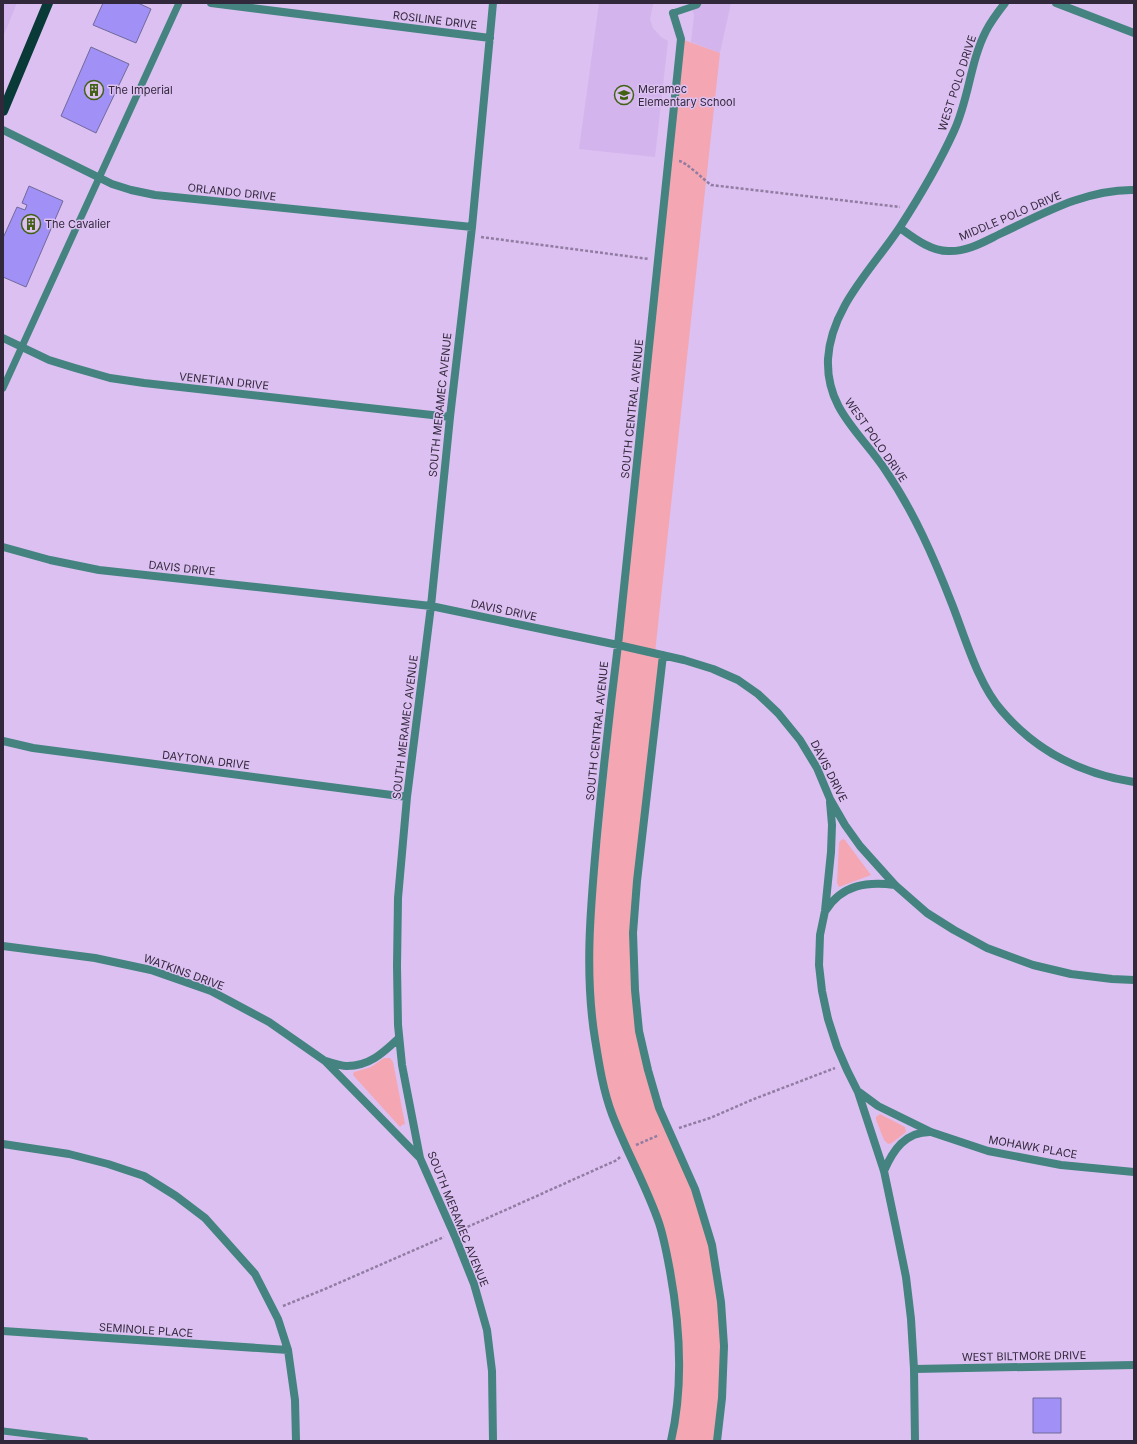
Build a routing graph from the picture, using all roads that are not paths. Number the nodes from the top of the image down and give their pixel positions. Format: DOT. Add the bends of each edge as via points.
graph roads {
  1 [pos="48,3"];
  2 [pos="179,3"];
  3 [pos="211,3"];
  4 [pos="493,3"];
  5 [pos="698,3"];
  6 [pos="1004,3"];
  7 [pos="1056,3"];
  8 [pos="673,13"];
  9 [pos="1134,33"];
  10 [pos="490,38"];
  11 [pos="3,111"];
  12 [pos="3,130"];
  13 [pos="99,177"];
  14 [pos="1134,190"];
  15 [pos="900,228"];
  16 [pos="471,231"];
  17 [pos="3,338"];
  18 [pos="22,347"];
  19 [pos="3,388"];
  20 [pos="450,417"];
  21 [pos="3,547"];
  22 [pos="430,606"];
  23 [pos="618,644"];
  24 [pos="663,655"];
  25 [pos="3,741"];
  26 [pos="1134,782"];
  27 [pos="407,797"];
  28 [pos="830,799"];
  29 [pos="895,885"];
  30 [pos="824,911"];
  31 [pos="3,946"];
  32 [pos="1134,980"];
  33 [pos="399,1038"];
  34 [pos="325,1061"];
  35 [pos="858,1092"];
  36 [pos="931,1132"];
  37 [pos="3,1144"];
  38 [pos="420,1158"];
  39 [pos="884,1171"];
  40 [pos="1134,1172"];
  41 [pos="3,1331"];
  42 [pos="288,1350"];
  43 [pos="1134,1365"];
  44 [pos="914,1369"];
  45 [pos="3,1431"];
  46 [pos="85,1441"];
  47 [pos="296,1441"];
  48 [pos="494,1441"];
  49 [pos="671,1441"];
  50 [pos="717,1441"];
  51 [pos="914,1441"];
  1 -- 11 [label="main road"];
  2 -- 13 [label="lane"];
  3 -- 10 [label="street, ROSILINE DRIVE"];
  4 -- 10 [label="street, SOUTH MERAMEC AVENUE"];
  5 -- 8 [label="lane"];
  6 -- 15 [label="street, WEST POLO DRIVE" via="986,30 956,128"];
  7 -- 9 [label="street"];
  8 -- 23 [label="street, SOUTH CENTRAL AVENUE" via="681,39"];
  10 -- 16 [label="street, SOUTH MERAMEC AVENUE"];
  12 -- 13 [label="street, ORLANDO DRIVE"];
  13 -- 16 [label="street, ORLANDO DRIVE" via="112,184 155,195"];
  13 -- 18 [label="lane"];
  14 -- 15 [label="street, MIDDLE POLO DRIVE" via="1117,190 1076,200 967,249 947,252 924,245"];
  15 -- 26 [label="street, WEST POLO DRIVE" via="852,294 840,316 828,358 832,394 843,414 885,470 911,513 943,582 977,669 1000,709 1032,740 1053,754 1102,776"];
  16 -- 20 [label="street, SOUTH MERAMEC AVENUE"];
  17 -- 18 [label="street, VENETIAN DRIVE"];
  18 -- 19 [label="lane"];
  18 -- 20 [label="street, VENETIAN DRIVE" via="49,360 110,378"];
  20 -- 22 [label="street, SOUTH MERAMEC AVENUE"];
  21 -- 22 [label="street, DAVIS DRIVE" via="98,570"];
  22 -- 23 [label="street, DAVIS DRIVE"];
  22 -- 27 [label="street, SOUTH MERAMEC AVENUE"];
  23 -- 24 [label="street, DAVIS DRIVE"];
  23 -- 49 [label="street, SOUTH CENTRAL AVENUE" via="591,902 590,995 600,1071 611,1113 660,1225 675,1301 679,1342 678,1390"];
  24 -- 28 [label="street, DAVIS DRIVE" via="713,669 738,680 758,694 800,740 817,768"];
  24 -- 50 [label="street" via="637,881 633,933 635,990 639,1031 659,1108 695,1189 712,1245 721,1302 724,1346"];
  25 -- 27 [label="street, DAYTONA DRIVE" via="33,748"];
  27 -- 33 [label="street, SOUTH MERAMEC AVENUE" via="398,898"];
  28 -- 29 [label="street, DAVIS DRIVE" via="860,846"];
  28 -- 30 [label="street" via="831,846"];
  29 -- 30 [label="street" via="864,884 852,888 832,900"];
  29 -- 32 [label="street, DAVIS DRIVE" via="927,912 987,948 1071,974"];
  30 -- 35 [label="street" via="820,934 822,992 828,1019"];
  31 -- 34 [label="street, WATKINS DRIVE" via="95,958 151,970 204,989 269,1022"];
  33 -- 34 [label="street" via="383,1053 368,1062 347,1066"];
  33 -- 38 [label="street, SOUTH MERAMEC AVENUE"];
  34 -- 38 [label="street, WATKINS DRIVE"];
  35 -- 36 [label="street, MOHAWK PLACE" via="878,1106"];
  35 -- 39 [label="street"];
  36 -- 39 [label="street, MOHAWK PLACE" via="922,1132 903,1140 895,1149"];
  36 -- 40 [label="street, MOHAWK PLACE" via="988,1151 1027,1160"];
  37 -- 42 [label="street" via="69,1154 108,1164 144,1176 176,1196 205,1218 255,1274 273,1310"];
  38 -- 48 [label="street, SOUTH MERAMEC AVENUE" via="474,1284 486,1330 492,1371"];
  39 -- 44 [label="street" via="906,1277"];
  41 -- 42 [label="street, SEMINOLE PLACE"];
  42 -- 47 [label="street" via="296,1400"];
  43 -- 44 [label="street, WEST BILTMORE DRIVE"];
  44 -- 51 [label="street"];
  45 -- 46 [label="lane"];
}
